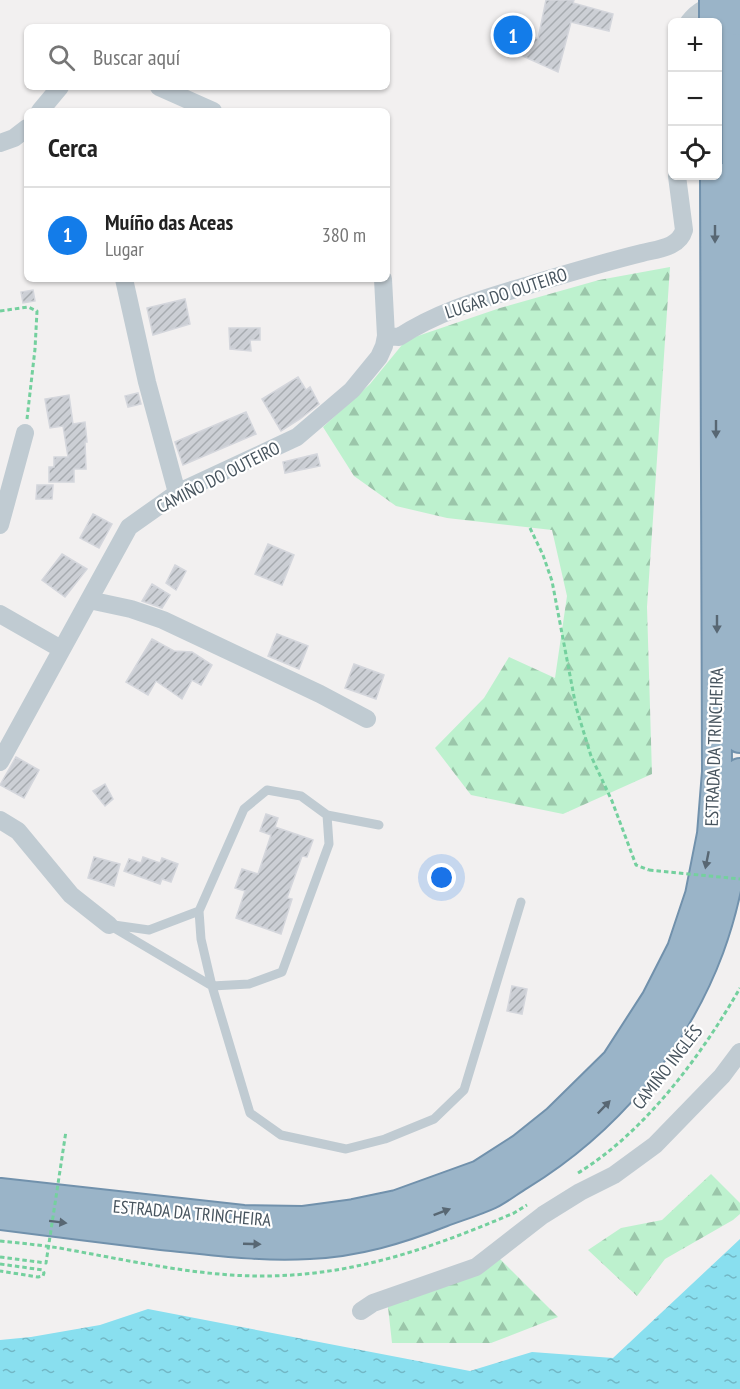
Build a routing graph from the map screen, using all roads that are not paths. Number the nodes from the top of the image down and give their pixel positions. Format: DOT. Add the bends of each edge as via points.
graph roads {
  1 [pos="714,0"];
  2 [pos="731,12"];
  3 [pos="692,18"];
  4 [pos="58,90"];
  5 [pos="166,90"];
  6 [pos="42,108"];
  7 [pos="206,108"];
  8 [pos="24,130"];
  9 [pos="0,143"];
  10 [pos="678,180"];
  11 [pos="715,180"];
  12 [pos="125,282"];
  13 [pos="383,282"];
  14 [pos="386,336"];
  15 [pos="25,433"];
  16 [pos="177,493"];
  17 [pos="0,525"];
  18 [pos="89,600"];
  19 [pos="0,614"];
  20 [pos="61,649"];
  21 [pos="367,719"];
  22 [pos="740,738"];
  23 [pos="0,762"];
  24 [pos="740,773"];
  25 [pos="327,815"];
  26 [pos="0,820"];
  27 [pos="380,825"];
  28 [pos="521,902"];
  29 [pos="199,911"];
  30 [pos="109,925"];
  31 [pos="212,986"];
  32 [pos="740,1052"];
  33 [pos="0,1193"];
  34 [pos="0,1215"];
  35 [pos="361,1311"];
  1 -- 2 [label="highway, ESTRADA DA TRINCHEIRA, bridge"];
  2 -- 3 [label="street" via="723,3 708,6"];
  2 -- 22 [label="highway, ESTRADA DA TRINCHEIRA"];
  4 -- 6 [label="street"];
  5 -- 7 [label="street"];
  8 -- 9 [label="street"];
  10 -- 14 [label="street, LUGAR DO OUTEIRO" via="684,230 677,242 451,309 399,337"];
  11 -- 33 [label="highway, ESTRADA DA TRINCHEIRA, one-way" via="715,803 700,895 682,949 638,1031 616,1062 522,1148 480,1175 397,1205 302,1221 243,1220"];
  12 -- 16 [label="street"];
  13 -- 14 [label="street"];
  14 -- 16 [label="street, CAMIÑO DO OUTEIRO" via="379,357 352,390 297,437"];
  15 -- 17 [label="street"];
  16 -- 18 [label="street, CAMIÑO DO OUTEIRO" via="129,527"];
  18 -- 20 [label="street, CAMIÑO DO OUTEIRO"];
  18 -- 21 [label="street" via="163,620"];
  19 -- 20 [label="street"];
  20 -- 23 [label="street, CAMIÑO DO OUTEIRO"];
  34 -- 24 [label="highway, ESTRADA DA TRINCHEIRA, one-way" via="249,1245 310,1244 404,1227 491,1193 575,1137 661,1042 708,949 726,893 737,827"];
  25 -- 27 [label="lane"];
  25 -- 29 [label="lane" via="301,796 267,790 244,809"];
  25 -- 31 [label="lane" via="329,844 282,972 249,984"];
  26 -- 30 [label="street" via="18,831 71,895"];
  28 -- 31 [label="lane" via="464,1090 434,1119 385,1139 345,1149 281,1135 250,1113"];
  29 -- 30 [label="lane" via="149,930"];
  29 -- 31 [label="lane"];
  30 -- 31 [label="lane"];
  32 -- 35 [label="street" via="656,1145 614,1175 543,1215 476,1268 373,1303"];
}
